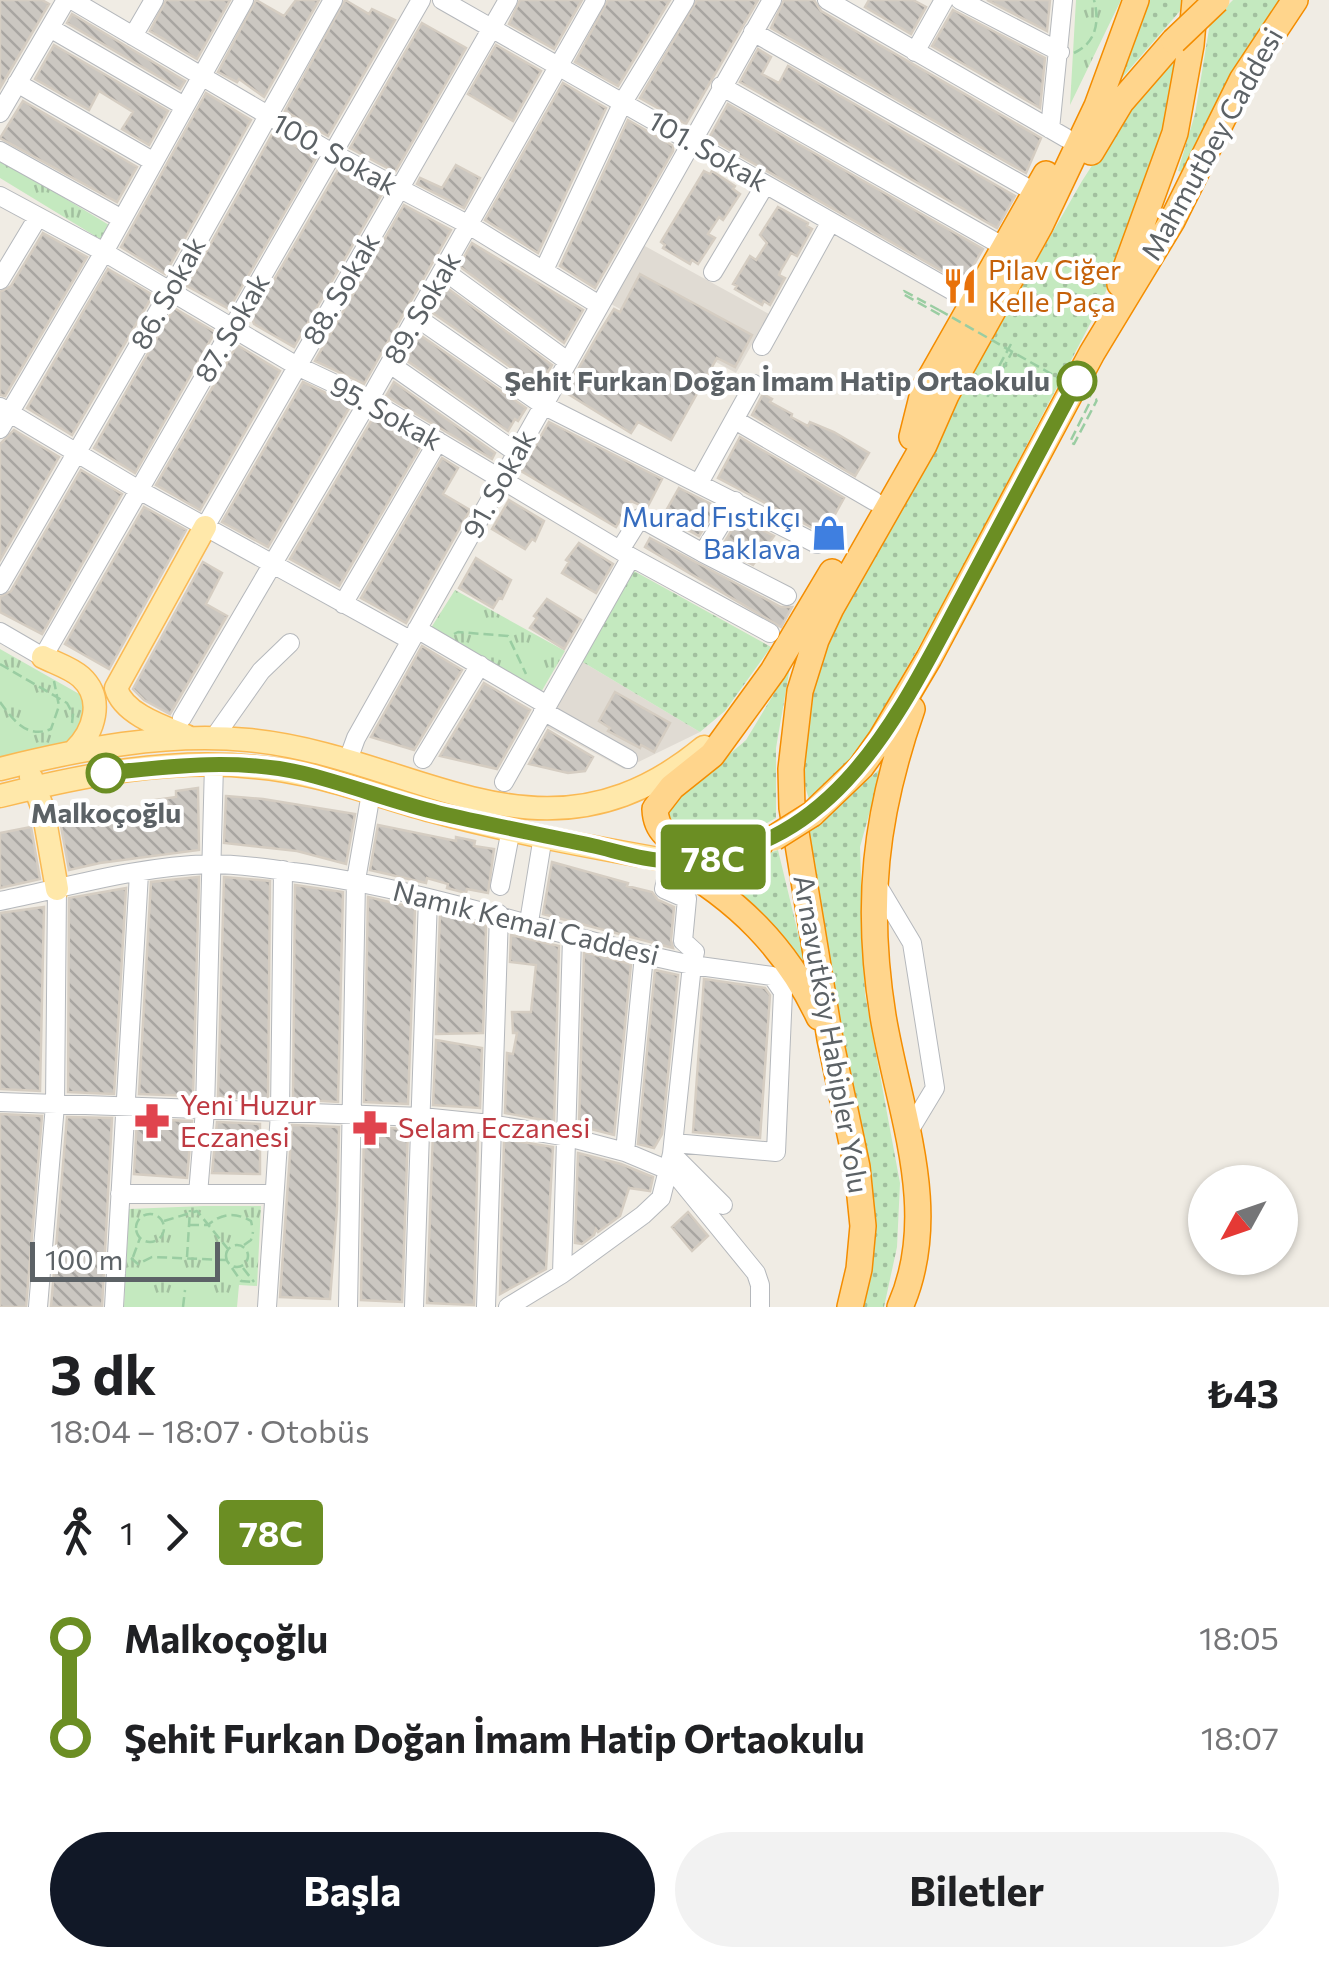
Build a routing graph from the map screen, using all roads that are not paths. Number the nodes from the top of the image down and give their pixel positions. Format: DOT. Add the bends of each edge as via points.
graph roads {
  1 [pos="154,0"];
  2 [pos="244,0"];
  3 [pos="333,0"];
  4 [pos="422,0"];
  5 [pos="442,0"];
  6 [pos="508,0"];
  7 [pos="596,0"];
  8 [pos="685,0"];
  9 [pos="772,0"];
  10 [pos="827,0"];
  11 [pos="944,0"];
  12 [pos="960,0"];
  13 [pos="1063,0"];
  14 [pos="1195,0"];
  15 [pos="1217,0"];
  16 [pos="1296,0"];
  17 [pos="63,1"];
  18 [pos="852,6"];
  19 [pos="1131,12"];
  20 [pos="50,28"];
  21 [pos="492,28"];
  22 [pos="753,32"];
  23 [pos="133,36"];
  24 [pos="915,52"];
  25 [pos="1060,52"];
  26 [pos="559,66"];
  27 [pos="202,77"];
  28 [pos="17,83"];
  29 [pos="722,86"];
  30 [pos="622,102"];
  31 [pos="184,106"];
  32 [pos="0,113"];
  33 [pos="266,115"];
  34 [pos="1058,133"];
  35 [pos="690,140"];
  36 [pos="0,151"];
  37 [pos="334,154"];
  38 [pos="154,162"];
  39 [pos="765,185"];
  40 [pos="398,190"];
  41 [pos="1036,193"];
  42 [pos="0,196"];
  43 [pos="38,217"];
  44 [pos="122,219"];
  45 [pos="830,223"];
  46 [pos="468,225"];
  47 [pos="1040,226"];
  48 [pos="1006,248"];
  49 [pos="104,252"];
  50 [pos="443,270"];
  51 [pos="544,270"];
  52 [pos="713,272"];
  53 [pos="0,280"];
  54 [pos="170,291"];
  55 [pos="974,303"];
  56 [pos="599,305"];
  57 [pos="416,317"];
  58 [pos="233,326"];
  59 [pos="762,346"];
  60 [pos="1092,353"];
  61 [pos="566,360"];
  62 [pos="390,364"];
  63 [pos="297,366"];
  64 [pos="754,384"];
  65 [pos="946,395"];
  66 [pos="369,400"];
  67 [pos="543,406"];
  68 [pos="3,416"];
  69 [pos="735,420"];
  70 [pos="912,437"];
  71 [pos="438,441"];
  72 [pos="77,452"];
  73 [pos="517,453"];
  74 [pos="502,480"];
  75 [pos="700,483"];
  76 [pos="139,490"];
  77 [pos="736,500"];
  78 [pos="874,501"];
  79 [pos="205,527"];
  80 [pos="871,538"];
  81 [pos="817,544"];
  82 [pos="625,553"];
  83 [pos="703,553"];
  84 [pos="272,565"];
  85 [pos="0,585"];
  86 [pos="786,596"];
  87 [pos="343,604"];
  88 [pos="0,632"];
  89 [pos="770,633"];
  90 [pos="414,635"];
  91 [pos="290,643"];
  92 [pos="44,657"];
  93 [pos="929,658"];
  94 [pos="480,664"];
  95 [pos="542,705"];
  96 [pos="741,716"];
  97 [pos="195,731"];
  98 [pos="72,739"];
  99 [pos="423,759"];
  100 [pos="628,759"];
  101 [pos="348,760"];
  102 [pos="214,764"];
  103 [pos="8,768"];
  104 [pos="504,782"];
  105 [pos="37,786"];
  106 [pos="371,793"];
  107 [pos="0,796"];
  108 [pos="511,829"];
  109 [pos="543,836"];
  110 [pos="768,840"];
  111 [pos="670,861"];
  112 [pos="213,864"];
  113 [pos="283,870"];
  114 [pos="139,873"];
  115 [pos="873,878"];
  116 [pos="356,880"];
  117 [pos="500,886"];
  118 [pos="57,890"];
  119 [pos="428,898"];
  120 [pos="0,901"];
  121 [pos="499,914"];
  122 [pos="529,922"];
  123 [pos="572,938"];
  124 [pos="644,955"];
  125 [pos="692,965"];
  126 [pos="830,1039"];
  127 [pos="0,1102"];
  128 [pos="55,1104"];
  129 [pos="126,1107"];
  130 [pos="205,1110"];
  131 [pos="280,1112"];
  132 [pos="353,1116"];
  133 [pos="422,1117"];
  134 [pos="490,1124"];
  135 [pos="909,1132"];
  136 [pos="568,1137"];
  137 [pos="625,1152"];
  138 [pos="671,1156"];
  139 [pos="120,1194"];
  140 [pos="198,1194"];
  141 [pos="273,1194"];
  142 [pos="723,1205"];
  143 [pos="562,1274"];
  144 [pos="38,1307"];
  145 [pos="114,1307"];
  146 [pos="267,1307"];
  147 [pos="348,1307"];
  148 [pos="414,1307"];
  149 [pos="486,1307"];
  150 [pos="508,1307"];
  151 [pos="760,1307"];
  152 [pos="850,1307"];
  153 [pos="900,1307"];
  1 -- 23 [label="street"];
  2 -- 27 [label="street"];
  3 -- 33 [label="street, 86. Sokak"];
  4 -- 37 [label="street, 87. Sokak"];
  5 -- 21 [label="street, 101. Sokak"];
  6 -- 21 [label="street, 88. Sokak"];
  7 -- 26 [label="street, 89. Sokak"];
  8 -- 30 [label="street"];
  9 -- 22 [label="street, 91. Sokak"];
  10 -- 18 [label="street"];
  11 -- 24 [label="street"];
  12 -- 25 [label="street"];
  13 -- 25 [label="street"];
  14 -- 60 [label="highway" via="1175,133"];
  15 -- 47 [label="highway, bridge" via="1122,102"];
  16 -- 60 [label="highway, Mahmutbey Caddesi" via="1242,80 1172,221"];
  17 -- 20 [label="street"];
  17 -- 23 [label="street, 100. Sokak"];
  18 -- 24 [label="street"];
  19 -- 34 [label="highway"];
  19 -- 47 [label="highway" via="1097,106"];
  20 -- 28 [label="street"];
  20 -- 31 [label="street"];
  21 -- 26 [label="street, 101. Sokak"];
  21 -- 40 [label="street, 88. Sokak"];
  22 -- 29 [label="street, 91. Sokak"];
  22 -- 41 [label="street"];
  23 -- 27 [label="street, 100. Sokak"];
  24 -- 34 [label="street"];
  25 -- 34 [label="street"];
  26 -- 30 [label="street, 101. Sokak"];
  26 -- 46 [label="street, 89. Sokak"];
  27 -- 31 [label="street"];
  27 -- 33 [label="street, 100. Sokak"];
  28 -- 32 [label="street"];
  28 -- 38 [label="street"];
  29 -- 35 [label="street, 91. Sokak"];
  29 -- 48 [label="street"];
  30 -- 35 [label="street, 101. Sokak"];
  30 -- 51 [label="street"];
  31 -- 38 [label="street"];
  33 -- 37 [label="street, 100. Sokak"];
  33 -- 54 [label="street, 86. Sokak"];
  34 -- 41 [label="highway"];
  35 -- 39 [label="street, 101. Sokak"];
  35 -- 56 [label="street, 91. Sokak"];
  36 -- 44 [label="street"];
  37 -- 40 [label="street, 100. Sokak"];
  37 -- 58 [label="street, 87. Sokak"];
  38 -- 44 [label="street"];
  39 -- 45 [label="street, 101. Sokak"];
  39 -- 52 [label="street"];
  40 -- 46 [label="street, 100. Sokak"];
  40 -- 63 [label="street, 88. Sokak"];
  41 -- 48 [label="highway"];
  42 -- 43 [label="street, 95. Sokak"];
  43 -- 49 [label="street, 95. Sokak"];
  43 -- 53 [label="street"];
  44 -- 49 [label="street"];
  45 -- 55 [label="street, 101. Sokak"];
  45 -- 59 [label="street"];
  46 -- 50 [label="street, 89. Sokak"];
  46 -- 51 [label="street, 100. Sokak"];
  47 -- 65 [label="highway"];
  48 -- 55 [label="highway"];
  49 -- 54 [label="street, 95. Sokak"];
  49 -- 68 [label="street"];
  50 -- 57 [label="street, 89. Sokak"];
  50 -- 61 [label="street"];
  51 -- 56 [label="street, 100. Sokak"];
  54 -- 58 [label="street, 95. Sokak"];
  54 -- 72 [label="street, 86. Sokak"];
  55 -- 70 [label="highway" via="924,389"];
  56 -- 61 [label="street, 91. Sokak"];
  57 -- 62 [label="street, 89. Sokak"];
  57 -- 67 [label="street"];
  58 -- 63 [label="street, 95. Sokak"];
  58 -- 76 [label="street, 87. Sokak"];
  60 -- 93 [label="highway, Mahmutbey Caddesi"];
  61 -- 67 [label="street, 91. Sokak"];
  62 -- 66 [label="street, 89. Sokak"];
  62 -- 73 [label="street"];
  63 -- 66 [label="street, 95. Sokak"];
  63 -- 79 [label="street, 88. Sokak"];
  64 -- 69 [label="street"];
  65 -- 70 [label="highway"];
  65 -- 80 [label="highway, Arnavutköy Habipler Yolu"];
  66 -- 71 [label="street, 95. Sokak"];
  66 -- 84 [label="street, 89. Sokak"];
  67 -- 73 [label="street, 91. Sokak"];
  67 -- 75 [label="street"];
  68 -- 72 [label="street"];
  69 -- 75 [label="street"];
  69 -- 78 [label="street"];
  70 -- 78 [label="highway"];
  71 -- 74 [label="street, 95. Sokak"];
  71 -- 87 [label="street"];
  72 -- 76 [label="street"];
  72 -- 85 [label="street, 86. Sokak"];
  73 -- 74 [label="street, 91. Sokak"];
  74 -- 82 [label="street, 95. Sokak"];
  74 -- 90 [label="street, 91. Sokak"];
  75 -- 77 [label="street"];
  76 -- 79 [label="street"];
  76 -- 92 [label="street, 87. Sokak"];
  77 -- 81 [label="street"];
  77 -- 83 [label="street"];
  78 -- 80 [label="highway"];
  78 -- 96 [label="highway"];
  79 -- 84 [label="street"];
  79 -- 97 [label="main road" via="116,688 122,702 147,718"];
  80 -- 126 [label="highway, Arnavutköy Habipler Yolu" via="816,640 795,721 792,808"];
  82 -- 83 [label="street" via="640,518"];
  82 -- 89 [label="street, 95. Sokak"];
  82 -- 95 [label="street"];
  83 -- 86 [label="street"];
  84 -- 87 [label="street"];
  84 -- 97 [label="street, 89. Sokak"];
  87 -- 90 [label="street"];
  88 -- 92 [label="street"];
  90 -- 94 [label="street"];
  90 -- 101 [label="street, 91. Sokak"];
  91 -- 97 [label="street"];
  92 -- 98 [label="main road" via="82,678 93,696 92,729"];
  93 -- 110 [label="highway, bridge" via="861,767 812,814"];
  93 -- 115 [label="highway, Arnavutköy Habipler Yolu" via="886,794"];
  94 -- 95 [label="street"];
  94 -- 99 [label="street"];
  95 -- 100 [label="street"];
  95 -- 104 [label="street"];
  96 -- 101 [label="main road" via="664,776 630,792 564,806 493,804"];
  96 -- 110 [label="highway" via="712,755 660,799 656,818 666,836 695,846"];
  97 -- 98 [label="main road"];
  97 -- 101 [label="main road"];
  98 -- 103 [label="main road"];
  102 -- 105 [label="main road"];
  102 -- 106 [label="main road" via="300,773"];
  102 -- 112 [label="street"];
  103 -- 105 [label="main road" via="27,772"];
  105 -- 107 [label="main road"];
  105 -- 118 [label="main road"];
  106 -- 108 [label="main road"];
  106 -- 116 [label="street"];
  108 -- 109 [label="main road"];
  108 -- 117 [label="street"];
  109 -- 111 [label="main road" via="620,861"];
  109 -- 122 [label="street"];
  110 -- 111 [label="highway" via="718,856"];
  111 -- 125 [label="street" via="664,889 687,899 683,942 695,952"];
  111 -- 126 [label="highway" via="759,926 792,969"];
  112 -- 113 [label="street, Namık Kemal Caddesi"];
  112 -- 114 [label="street, Namık Kemal Caddesi"];
  112 -- 130 [label="street"];
  113 -- 116 [label="street, Namık Kemal Caddesi"];
  113 -- 131 [label="street"];
  114 -- 118 [label="street, Namık Kemal Caddesi"];
  114 -- 129 [label="street"];
  115 -- 135 [label="highway, Arnavutköy Habipler Yolu" via="883,1016"];
  115 -- 135 [label="street" via="912,943 935,1088"];
  116 -- 119 [label="street, Namık Kemal Caddesi"];
  116 -- 132 [label="street"];
  118 -- 120 [label="street, Namık Kemal Caddesi"];
  118 -- 128 [label="street"];
  119 -- 121 [label="street, Namık Kemal Caddesi"];
  119 -- 133 [label="street"];
  121 -- 122 [label="street, Namık Kemal Caddesi"];
  121 -- 134 [label="street"];
  122 -- 123 [label="street, Namık Kemal Caddesi"];
  123 -- 124 [label="street, Namık Kemal Caddesi"];
  123 -- 136 [label="street"];
  124 -- 125 [label="street, Namık Kemal Caddesi"];
  124 -- 137 [label="street"];
  125 -- 138 [label="street, Namık Kemal Caddesi"];
  125 -- 138 [label="street" via="772,976 784,992 776,1152"];
  126 -- 152 [label="highway, Arnavutköy Habipler Yolu" via="863,1226"];
  127 -- 128 [label="street"];
  128 -- 129 [label="street"];
  128 -- 144 [label="street"];
  129 -- 130 [label="street"];
  129 -- 139 [label="street"];
  130 -- 131 [label="street"];
  130 -- 140 [label="street"];
  131 -- 132 [label="street"];
  131 -- 141 [label="street"];
  132 -- 133 [label="street"];
  132 -- 147 [label="street"];
  133 -- 134 [label="street"];
  133 -- 148 [label="street"];
  134 -- 136 [label="street"];
  134 -- 149 [label="street"];
  135 -- 153 [label="highway, Arnavutköy Habipler Yolu" via="920,1217"];
  136 -- 137 [label="street"];
  136 -- 143 [label="street"];
  137 -- 138 [label="street"];
  138 -- 142 [label="street"];
  138 -- 143 [label="street, Namık Kemal Caddesi" via="661,1198"];
  138 -- 151 [label="street" via="680,1181 756,1273"];
  139 -- 140 [label="street"];
  139 -- 145 [label="street"];
  140 -- 141 [label="street"];
  141 -- 146 [label="street"];
  143 -- 150 [label="street, Namık Kemal Caddesi"];
}
